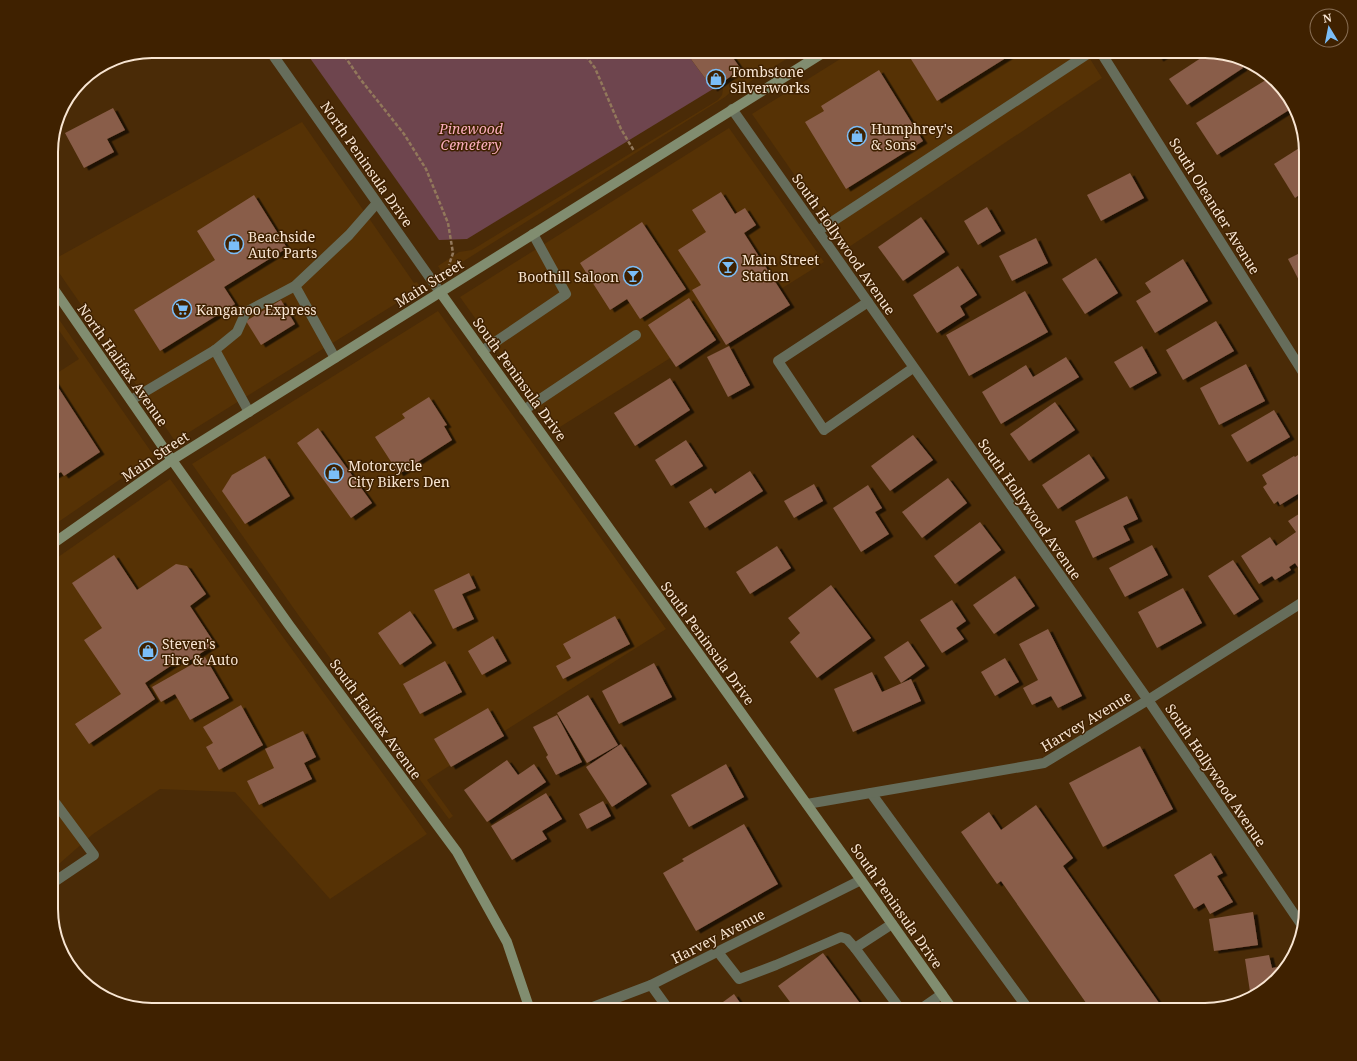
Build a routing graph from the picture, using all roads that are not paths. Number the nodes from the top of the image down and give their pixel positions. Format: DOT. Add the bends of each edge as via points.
graph roads {
  1 [pos="275,58"];
  2 [pos="815,58"];
  3 [pos="1081,58"];
  4 [pos="1104,58"];
  5 [pos="732,109"];
  6 [pos="377,203"];
  7 [pos="818,231"];
  8 [pos="533,234"];
  9 [pos="295,286"];
  10 [pos="440,292"];
  11 [pos="58,295"];
  12 [pos="868,302"];
  13 [pos="636,335"];
  14 [pos="216,350"];
  15 [pos="482,351"];
  16 [pos="335,358"];
  17 [pos="1299,365"];
  18 [pos="913,368"];
  19 [pos="131,400"];
  20 [pos="524,410"];
  21 [pos="249,412"];
  22 [pos="172,460"];
  23 [pos="58,539"];
  24 [pos="1299,604"];
  25 [pos="1148,700"];
  26 [pos="871,793"];
  27 [pos="807,804"];
  28 [pos="58,806"];
  29 [pos="58,879"];
  30 [pos="861,880"];
  31 [pos="1298,920"];
  32 [pos="892,924"];
  33 [pos="855,948"];
  34 [pos="718,952"];
  35 [pos="651,985"];
  36 [pos="942,994"];
  37 [pos="528,1003"];
  38 [pos="603,1003"];
  39 [pos="664,1003"];
  40 [pos="896,1003"];
  41 [pos="929,1003"];
  42 [pos="948,1003"];
  43 [pos="1024,1003"];
  1 -- 6 [label="street, North Peninsula Drive"];
  2 -- 5 [label="street, Main Street"];
  3 -- 7 [label="street"];
  4 -- 17 [label="street, South Oleander Avenue"];
  5 -- 7 [label="street, South Hollywood Avenue"];
  5 -- 8 [label="street, Main Street"];
  6 -- 9 [label="street"];
  6 -- 10 [label="street, North Peninsula Drive"];
  7 -- 12 [label="street, South Hollywood Avenue"];
  8 -- 10 [label="street, Main Street"];
  8 -- 15 [label="street" via="566,294"];
  9 -- 14 [label="street" via="246,312 237,332"];
  9 -- 16 [label="street"];
  10 -- 15 [label="street, South Peninsula Drive"];
  10 -- 16 [label="street, Main Street"];
  11 -- 19 [label="street, North Halifax Avenue"];
  12 -- 18 [label="street, South Hollywood Avenue"];
  12 -- 18 [label="street" via="778,361 824,430"];
  13 -- 20 [label="street"];
  14 -- 19 [label="street"];
  14 -- 21 [label="street"];
  15 -- 20 [label="street, South Peninsula Drive"];
  16 -- 21 [label="street, Main Street"];
  18 -- 25 [label="street, South Hollywood Avenue"];
  19 -- 22 [label="street, North Halifax Avenue"];
  20 -- 27 [label="street, South Peninsula Drive"];
  21 -- 22 [label="street, Main Street"];
  22 -- 23 [label="street, Main Street"];
  22 -- 37 [label="street, South Halifax Avenue" via="289,625 457,852 507,942"];
  24 -- 25 [label="street, Harvey Avenue"];
  25 -- 26 [label="street, Harvey Avenue" via="1044,763"];
  25 -- 31 [label="street, South Hollywood Avenue"];
  26 -- 27 [label="street, Harvey Avenue"];
  26 -- 43 [label="street"];
  27 -- 30 [label="street, South Peninsula Drive"];
  28 -- 29 [label="street" via="94,855"];
  30 -- 32 [label="street, South Peninsula Drive"];
  30 -- 34 [label="street, Harvey Avenue"];
  32 -- 33 [label="street"];
  32 -- 36 [label="street, South Peninsula Drive"];
  33 -- 34 [label="street" via="847,939 841,937 739,980"];
  33 -- 40 [label="street"];
  34 -- 35 [label="street, Harvey Avenue"];
  35 -- 38 [label="street, Harvey Avenue"];
  35 -- 39 [label="street"];
  36 -- 41 [label="street"];
  36 -- 42 [label="street, South Peninsula Drive"];
}
